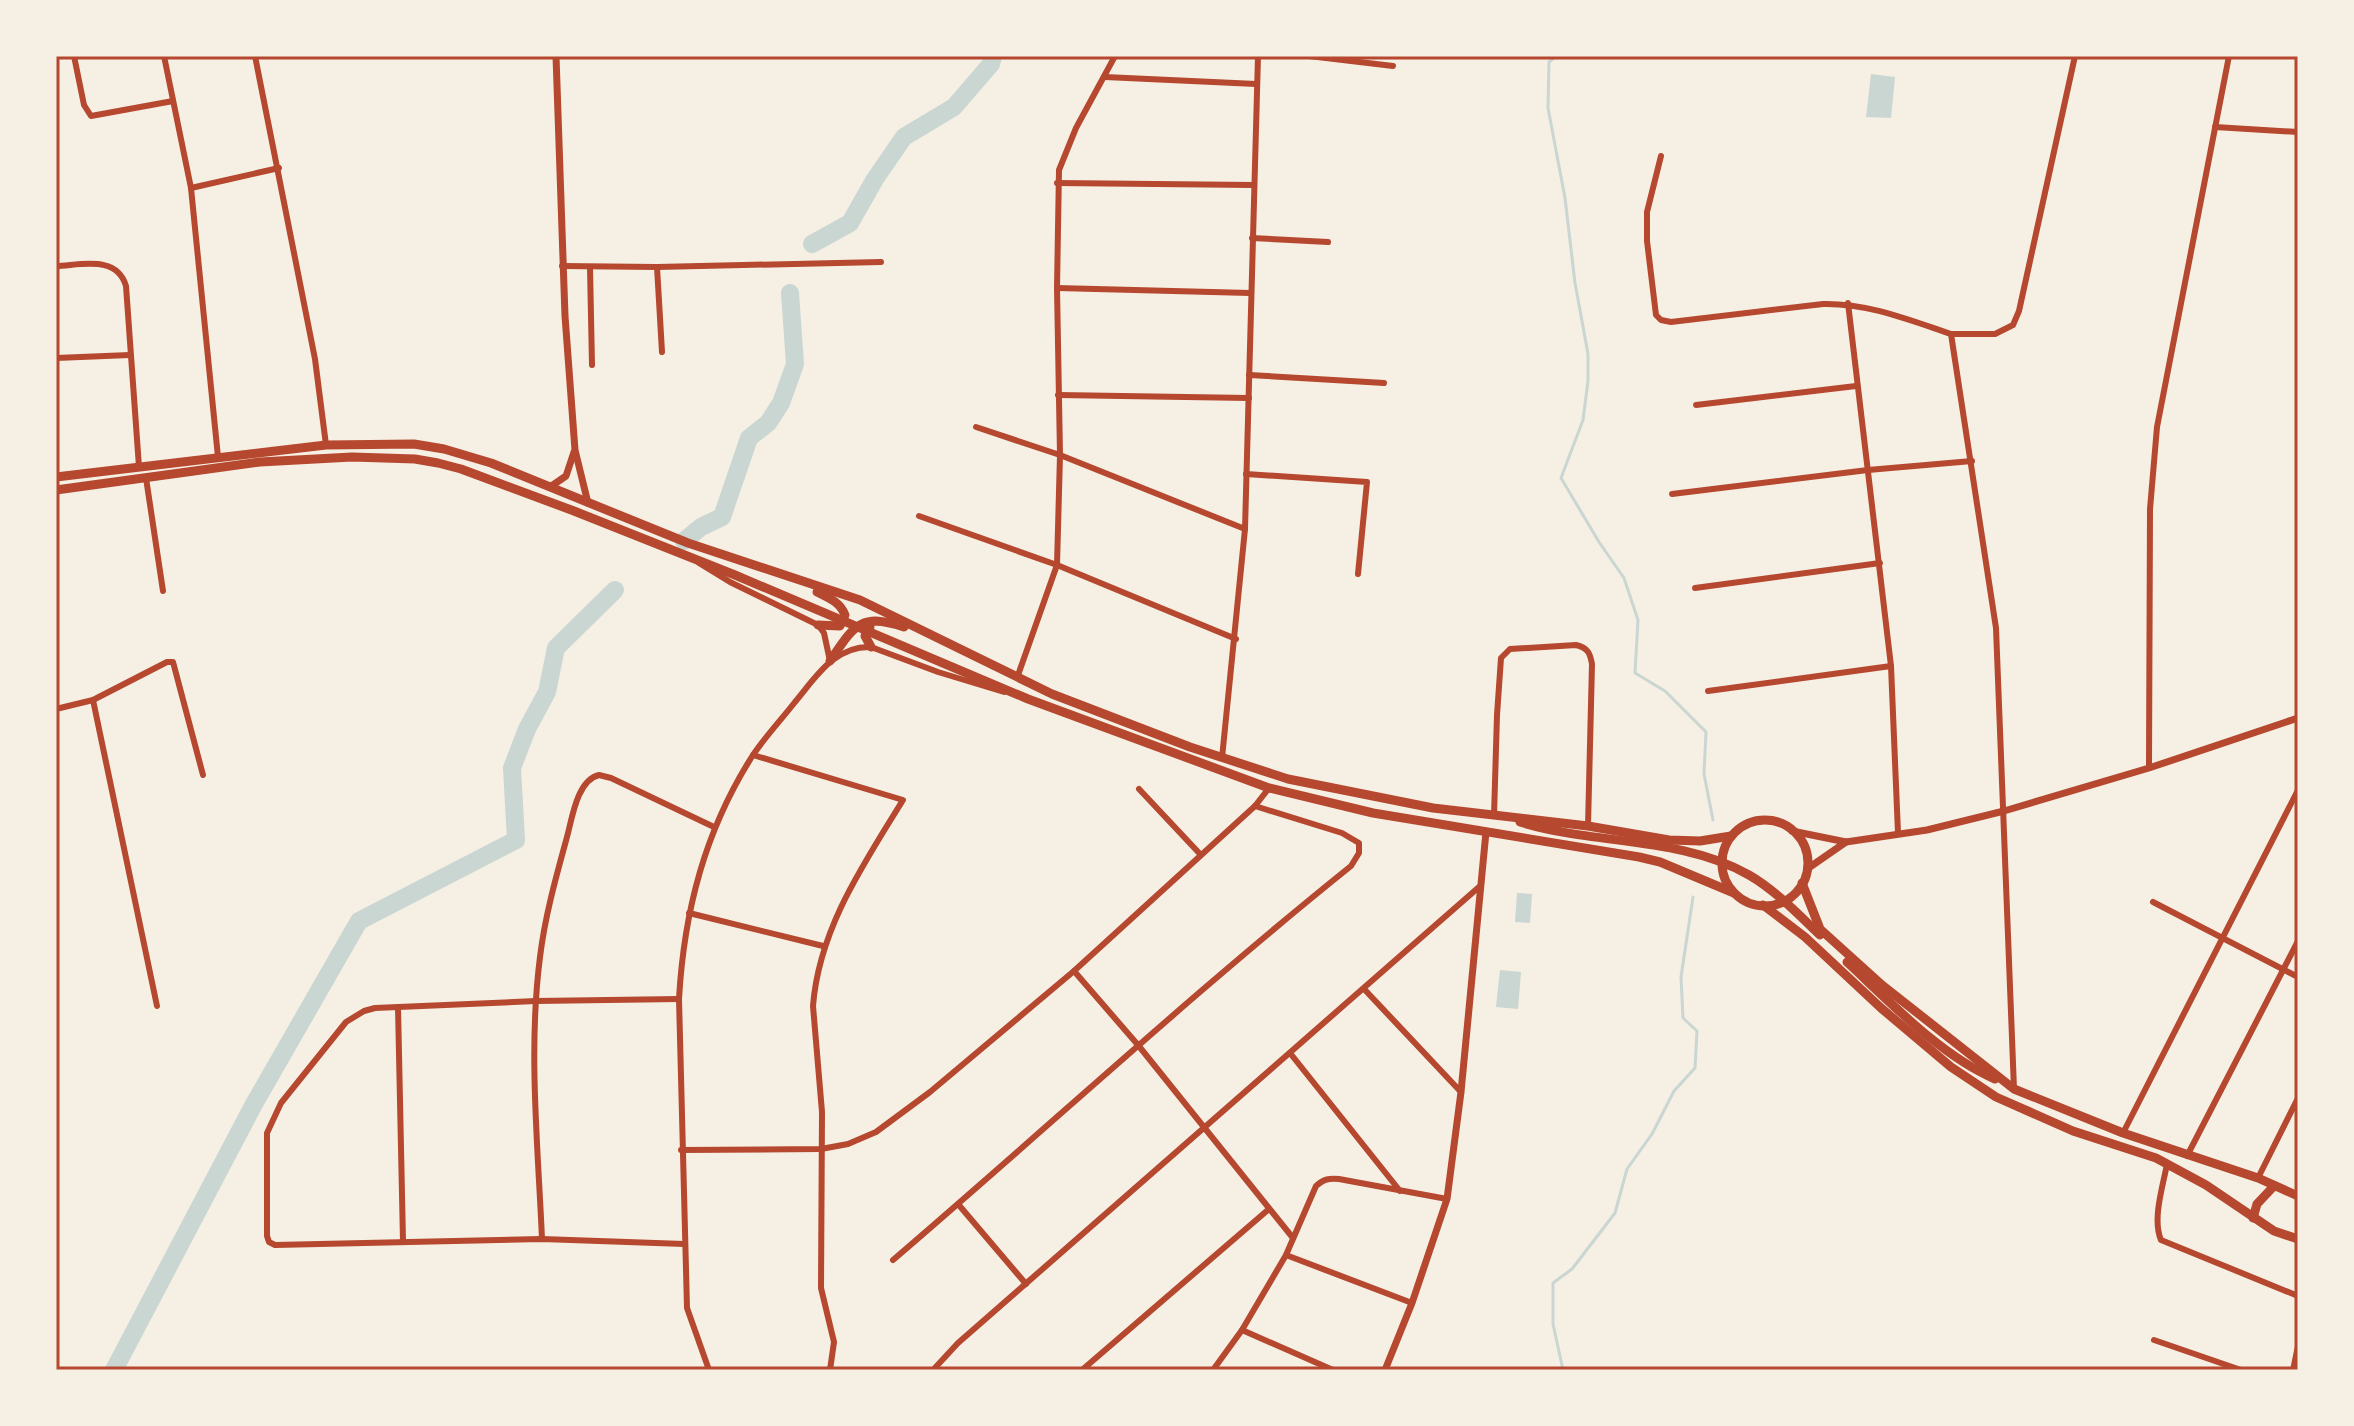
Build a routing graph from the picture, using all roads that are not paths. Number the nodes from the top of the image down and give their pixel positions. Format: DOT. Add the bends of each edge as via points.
graph roads {
  1 [pos="74,56"];
  2 [pos="164,56"];
  3 [pos="255,56"];
  4 [pos="556,56"];
  5 [pos="1115,56"];
  6 [pos="1258,56"];
  7 [pos="1309,56"];
  8 [pos="2075,56"];
  9 [pos="2229,56"];
  10 [pos="1393,66"];
  11 [pos="1105,77"];
  12 [pos="1256,84"];
  13 [pos="173,101"];
  14 [pos="2215,127"];
  15 [pos="2298,132"];
  16 [pos="1661,156"];
  17 [pos="279,168"];
  18 [pos="1057,183"];
  19 [pos="1253,185"];
  20 [pos="191,188"];
  21 [pos="1252,238"];
  22 [pos="1328,242"];
  23 [pos="881,262"];
  24 [pos="56,266"];
  25 [pos="562,266"];
  26 [pos="590,267"];
  27 [pos="657,267"];
  28 [pos="1057,288"];
  29 [pos="1250,293"];
  30 [pos="1848,303"];
  31 [pos="1951,334"];
  32 [pos="662,352"];
  33 [pos="130,355"];
  34 [pos="56,358"];
  35 [pos="592,365"];
  36 [pos="1249,375"];
  37 [pos="1384,383"];
  38 [pos="1856,386"];
  39 [pos="1058,395"];
  40 [pos="1249,398"];
  41 [pos="1696,405"];
  42 [pos="976,427"];
  43 [pos="326,445"];
  44 [pos="575,450"];
  45 [pos="1060,455"];
  46 [pos="218,457"];
  47 [pos="1972,461"];
  48 [pos="139,467"];
  49 [pos="1868,470"];
  50 [pos="1246,474"];
  51 [pos="56,477"];
  52 [pos="146,478"];
  53 [pos="550,487"];
  54 [pos="56,490"];
  55 [pos="1672,494"];
  56 [pos="588,503"];
  57 [pos="919,516"];
  58 [pos="1245,529"];
  59 [pos="692,557"];
  60 [pos="1880,563"];
  61 [pos="1057,565"];
  62 [pos="776,574"];
  63 [pos="1358,574"];
  64 [pos="1695,588"];
  65 [pos="163,591"];
  66 [pos="874,620"];
  67 [pos="818,625"];
  68 [pos="930,635"];
  69 [pos="1236,639"];
  70 [pos="871,647"];
  71 [pos="830,661"];
  72 [pos="1891,666"];
  73 [pos="1017,678"];
  74 [pos="1708,691"];
  75 [pos="1015,692"];
  76 [pos="93,700"];
  77 [pos="56,709"];
  78 [pos="2298,718"];
  79 [pos="753,755"];
  80 [pos="1222,758"];
  81 [pos="2149,768"];
  82 [pos="203,775"];
  83 [pos="1269,788"];
  84 [pos="1139,789"];
  85 [pos="2298,790"];
  86 [pos="1255,806"];
  87 [pos="2004,811"];
  88 [pos="1498,816"];
  89 [pos="1588,826"];
  90 [pos="714,827"];
  91 [pos="1792,831"];
  92 [pos="1486,832"];
  93 [pos="1898,833"];
  94 [pos="1731,836"];
  95 [pos="1846,842"];
  96 [pos="1200,854"];
  97 [pos="1807,869"];
  98 [pos="1802,883"];
  99 [pos="1479,887"];
  100 [pos="1734,893"];
  101 [pos="2153,902"];
  102 [pos="1763,905"];
  103 [pos="689,913"];
  104 [pos="2222,938"];
  105 [pos="2298,941"];
  106 [pos="823,946"];
  107 [pos="2283,968"];
  108 [pos="1074,971"];
  109 [pos="2298,977"];
  110 [pos="1365,990"];
  111 [pos="679,999"];
  112 [pos="536,1001"];
  113 [pos="157,1006"];
  114 [pos="398,1007"];
  115 [pos="1138,1045"];
  116 [pos="1290,1053"];
  117 [pos="2012,1087"];
  118 [pos="1461,1092"];
  119 [pos="2298,1098"];
  120 [pos="1205,1128"];
  121 [pos="2123,1133"];
  122 [pos="821,1149"];
  123 [pos="681,1150"];
  124 [pos="2187,1156"];
  125 [pos="2167,1164"];
  126 [pos="2258,1178"];
  127 [pos="2274,1186"];
  128 [pos="1400,1191"];
  129 [pos="2298,1196"];
  130 [pos="1447,1199"];
  131 [pos="958,1204"];
  132 [pos="1269,1209"];
  133 [pos="2253,1218"];
  134 [pos="1293,1238"];
  135 [pos="542,1239"];
  136 [pos="2298,1239"];
  137 [pos="403,1241"];
  138 [pos="684,1244"];
  139 [pos="1286,1255"];
  140 [pos="893,1260"];
  141 [pos="1026,1284"];
  142 [pos="2298,1296"];
  143 [pos="1412,1303"];
  144 [pos="1242,1330"];
  145 [pos="2154,1340"];
  146 [pos="2298,1346"];
  147 [pos="709,1370"];
  148 [pos="830,1370"];
  149 [pos="933,1370"];
  150 [pos="1082,1370"];
  151 [pos="1213,1370"];
  152 [pos="1333,1370"];
  153 [pos="1385,1370"];
  154 [pos="2241,1370"];
  155 [pos="2293,1370"];
  1 -- 13 [label="street" via="91,116"];
  2 -- 13 [label="street"];
  3 -- 17 [label="street"];
  4 -- 25 [label="street"];
  5 -- 11 [label="street"];
  6 -- 12 [label="street"];
  7 -- 10 [label="street"];
  8 -- 31 [label="street" via="2013,325 1995,334"];
  9 -- 14 [label="street"];
  11 -- 12 [label="street"];
  11 -- 18 [label="street" via="1065,150"];
  12 -- 19 [label="street"];
  13 -- 20 [label="street"];
  14 -- 15 [label="street"];
  14 -- 81 [label="street" via="2157,427 2150,509"];
  16 -- 30 [label="street" via="1647,212 1656,315 1661,320"];
  17 -- 20 [label="street"];
  17 -- 43 [label="street"];
  18 -- 19 [label="street"];
  18 -- 28 [label="street"];
  19 -- 21 [label="street"];
  20 -- 46 [label="street"];
  21 -- 22 [label="street"];
  21 -- 29 [label="street"];
  23 -- 27 [label="street"];
  24 -- 33 [label="street" via="118,269 126,286"];
  25 -- 26 [label="street"];
  25 -- 44 [label="street"];
  26 -- 27 [label="street"];
  26 -- 35 [label="street"];
  27 -- 32 [label="street"];
  28 -- 29 [label="street"];
  28 -- 39 [label="street"];
  29 -- 36 [label="street"];
  30 -- 31 [label="street"];
  30 -- 38 [label="street"];
  31 -- 47 [label="street"];
  33 -- 34 [label="street"];
  33 -- 48 [label="street"];
  36 -- 37 [label="street"];
  36 -- 40 [label="street"];
  38 -- 41 [label="street"];
  38 -- 49 [label="street"];
  39 -- 40 [label="street"];
  39 -- 45 [label="street"];
  40 -- 50 [label="street"];
  42 -- 45 [label="street"];
  43 -- 46 [label="main road"];
  43 -- 53 [label="main road" via="444,449"];
  44 -- 53 [label="street" via="566,476"];
  44 -- 56 [label="street"];
  45 -- 58 [label="street"];
  45 -- 61 [label="street"];
  46 -- 48 [label="main road"];
  47 -- 49 [label="street"];
  47 -- 87 [label="street" via="1996,628"];
  48 -- 51 [label="main road"];
  49 -- 55 [label="street"];
  49 -- 60 [label="street"];
  50 -- 58 [label="street"];
  50 -- 63 [label="street" via="1367,482"];
  52 -- 54 [label="main road"];
  52 -- 59 [label="main road" via="260,462 415,459 487,478"];
  52 -- 65 [label="street"];
  53 -- 56 [label="main road"];
  56 -- 62 [label="main road"];
  57 -- 61 [label="street"];
  58 -- 69 [label="street"];
  59 -- 67 [label="street" via="718,576"];
  59 -- 75 [label="main road"];
  60 -- 64 [label="street"];
  60 -- 72 [label="street"];
  61 -- 69 [label="street"];
  61 -- 73 [label="street"];
  62 -- 67 [label="main road" via="843,609 840,626"];
  62 -- 68 [label="main road" via="860,600"];
  66 -- 68 [label="main road"];
  66 -- 70 [label="main road" via="865,636"];
  66 -- 71 [label="main road" via="851,633"];
  67 -- 71 [label="street"];
  68 -- 73 [label="main road"];
  69 -- 80 [label="street"];
  70 -- 71 [label="street"];
  70 -- 75 [label="street" via="971,683"];
  71 -- 79 [label="street"];
  72 -- 74 [label="street"];
  72 -- 93 [label="street"];
  73 -- 80 [label="main road"];
  75 -- 83 [label="main road"];
  76 -- 77 [label="street"];
  76 -- 82 [label="street" via="173,662"];
  76 -- 113 [label="street"];
  78 -- 81 [label="street"];
  79 -- 90 [label="street"];
  79 -- 106 [label="street" via="903,800 855,879"];
  80 -- 88 [label="main road" via="1373,798"];
  81 -- 87 [label="street"];
  83 -- 86 [label="street"];
  83 -- 92 [label="main road"];
  84 -- 96 [label="street"];
  85 -- 104 [label="street"];
  86 -- 96 [label="street"];
  86 -- 115 [label="street" via="1342,833 1359,843 1359,853 1351,866"];
  87 -- 93 [label="street"];
  87 -- 117 [label="street"];
  88 -- 89 [label="main road"];
  88 -- 89 [label="street" via="1501,658 1510,649 1576,645 1585,648 1592,664"];
  88 -- 117 [label="main road" via="1542,829 1686,852 1751,876 1914,1022 1981,1073"];
  89 -- 94 [label="main road" via="1684,841"];
  90 -- 103 [label="street"];
  90 -- 112 [label="street" via="611,778 594,776 587,782 548,904"];
  91 -- 94 [label="main road" via="1774,821 1758,821"];
  91 -- 95 [label="street"];
  91 -- 97 [label="main road" via="1804,845"];
  92 -- 99 [label="street"];
  92 -- 100 [label="main road" via="1660,862"];
  93 -- 95 [label="street"];
  94 -- 100 [label="main road" via="1722,865"];
  95 -- 97 [label="street"];
  96 -- 108 [label="street"];
  97 -- 98 [label="main road"];
  98 -- 102 [label="main road" via="1786,900"];
  98 -- 117 [label="main road" via="1820,929"];
  99 -- 110 [label="street"];
  99 -- 118 [label="street"];
  100 -- 102 [label="main road"];
  101 -- 104 [label="street"];
  102 -- 125 [label="main road" via="1951,1067 1996,1097"];
  103 -- 106 [label="street"];
  103 -- 111 [label="street"];
  104 -- 107 [label="street"];
  104 -- 121 [label="street"];
  105 -- 107 [label="street"];
  106 -- 122 [label="street" via="813,1006"];
  107 -- 109 [label="street"];
  107 -- 124 [label="street"];
  108 -- 115 [label="street"];
  108 -- 122 [label="street" via="876,1132"];
  110 -- 116 [label="street"];
  110 -- 118 [label="street"];
  111 -- 112 [label="street"];
  111 -- 123 [label="street"];
  112 -- 114 [label="street"];
  112 -- 135 [label="street"];
  114 -- 137 [label="street"];
  114 -- 137 [label="street" via="364,1011 346,1022 272,1118 267,1133 267,1236 275,1245"];
  115 -- 120 [label="street"];
  115 -- 131 [label="street"];
  116 -- 120 [label="street"];
  116 -- 128 [label="street"];
  117 -- 121 [label="main road"];
  118 -- 130 [label="street"];
  119 -- 126 [label="street"];
  120 -- 132 [label="street"];
  120 -- 141 [label="street"];
  121 -- 124 [label="main road"];
  122 -- 123 [label="street"];
  122 -- 148 [label="street" via="821,1288 834,1342"];
  123 -- 138 [label="street"];
  124 -- 126 [label="main road"];
  125 -- 133 [label="main road"];
  125 -- 142 [label="street" via="2157,1232 2161,1240"];
  126 -- 127 [label="main road"];
  127 -- 129 [label="main road"];
  127 -- 133 [label="main road" via="2257,1204"];
  128 -- 130 [label="street"];
  128 -- 134 [label="street" via="1326,1179 1316,1186"];
  130 -- 143 [label="street"];
  131 -- 140 [label="street"];
  131 -- 141 [label="street"];
  132 -- 134 [label="street"];
  132 -- 150 [label="street"];
  133 -- 136 [label="main road"];
  134 -- 139 [label="street"];
  135 -- 137 [label="street"];
  135 -- 138 [label="street"];
  138 -- 147 [label="street" via="687,1308"];
  139 -- 143 [label="street"];
  139 -- 144 [label="street"];
  141 -- 149 [label="street"];
  143 -- 153 [label="street"];
  144 -- 151 [label="street"];
  144 -- 152 [label="street"];
  145 -- 154 [label="street"];
  146 -- 155 [label="street"];
}
